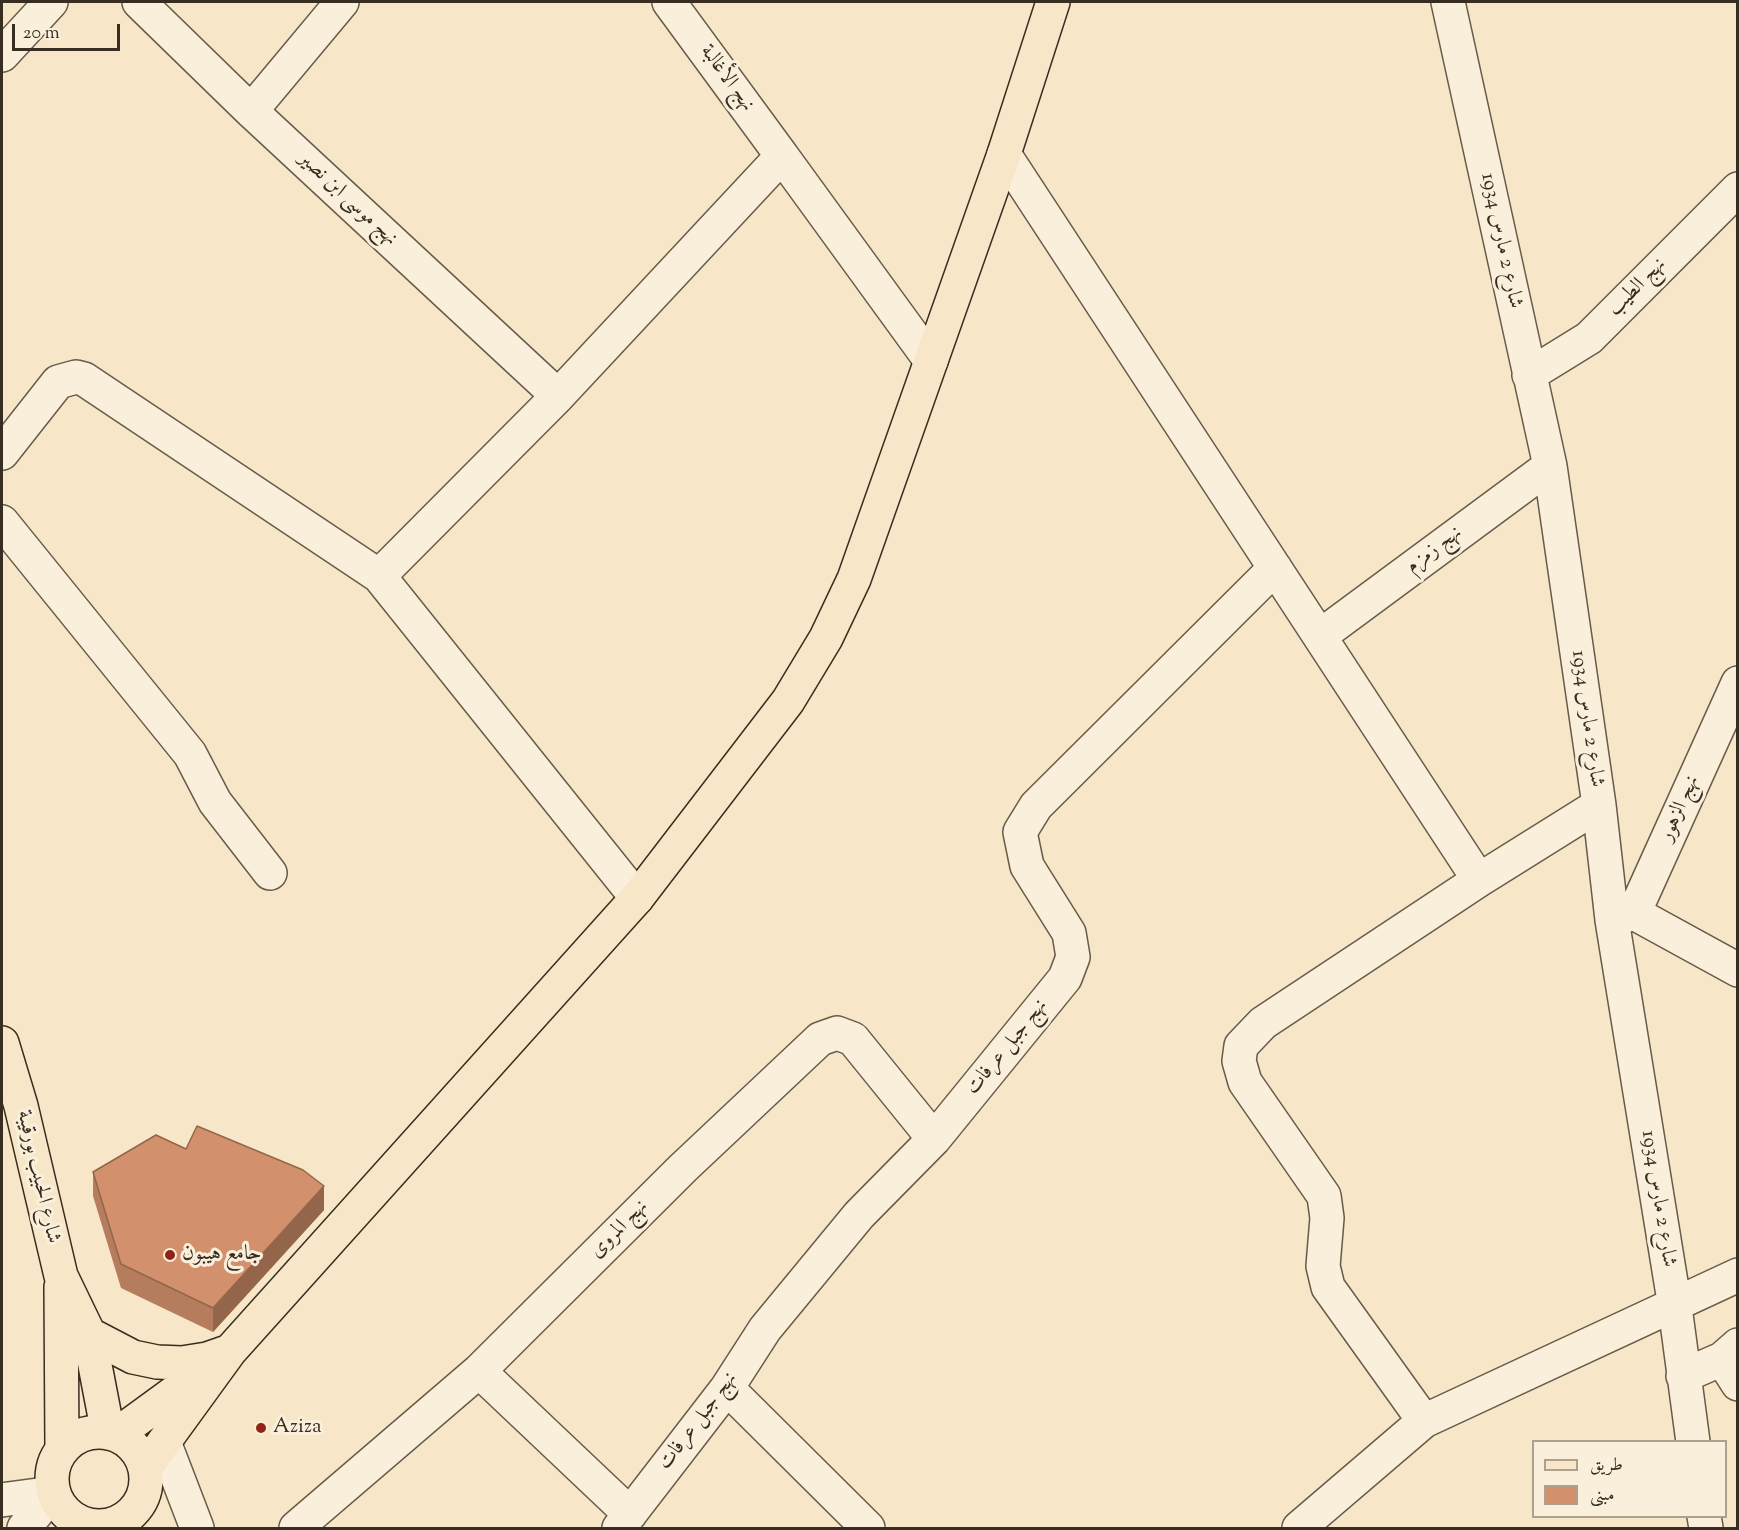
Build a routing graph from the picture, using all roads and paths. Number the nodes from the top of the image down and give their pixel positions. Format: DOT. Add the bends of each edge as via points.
graph roads {
  1 [pos="51,2"];
  2 [pos="140,2"];
  3 [pos="342,2"];
  4 [pos="669,2"];
  5 [pos="1053,2"];
  6 [pos="1448,2"];
  7 [pos="2,55"];
  8 [pos="251,111"];
  9 [pos="1004,154"];
  10 [pos="783,156"];
  11 [pos="1737,189"];
  12 [pos="931,361"];
  13 [pos="1529,375"];
  14 [pos="558,396"];
  15 [pos="2,453"];
  16 [pos="1550,466"];
  17 [pos="2,522"];
  18 [pos="1275,568"];
  19 [pos="379,576"];
  20 [pos="1320,636"];
  21 [pos="1737,683"];
  22 [pos="1599,805"];
  23 [pos="270,873"];
  24 [pos="1479,880"];
  25 [pos="637,898"];
  26 [pos="1623,916"];
  27 [pos="1737,970"];
  28 [pos="2,1043"];
  29 [pos="11,1108"];
  30 [pos="934,1139"];
  31 [pos="1737,1275"];
  32 [pos="61,1276"];
  33 [pos="1675,1307"];
  34 [pos="88,1334"];
  35 [pos="230,1351"];
  36 [pos="1732,1363"];
  37 [pos="479,1371"];
  38 [pos="1683,1376"];
  39 [pos="727,1388"];
  40 [pos="1424,1421"];
  41 [pos="112,1434"];
  42 [pos="1693,1440"];
  43 [pos="164,1442"];
  44 [pos="62,1449"];
  45 [pos="145,1468"];
  46 [pos="53,1493"];
  47 [pos="2,1500"];
  48 [pos="625,1521"];
  49 [pos="85,1527"];
  50 [pos="24,1528"];
  51 [pos="197,1528"];
  52 [pos="296,1528"];
  53 [pos="868,1528"];
  54 [pos="1299,1528"];
  1 -- 7 [label="street"];
  2 -- 8 [label="street, نهج موسى ابن نصير"];
  3 -- 8 [label="street"];
  4 -- 10 [label="street, نهج الأغالبة"];
  5 -- 9 [label="main road"];
  6 -- 13 [label="street, شارع 2 مارس 1934"];
  8 -- 14 [label="street, نهج موسى ابن نصير"];
  9 -- 12 [label="main road"];
  9 -- 18 [label="street"];
  10 -- 12 [label="street, نهج الأغالبة"];
  10 -- 14 [label="street"];
  11 -- 13 [label="street, نهج الطيب" via="1589,338"];
  12 -- 25 [label="main road" via="854,579 826,638 788,701"];
  13 -- 16 [label="street, شارع 2 مارس 1934"];
  14 -- 19 [label="street"];
  15 -- 19 [label="street" via="58,382 75,377 84,379"];
  16 -- 20 [label="street, نهج زمزم"];
  16 -- 22 [label="street, شارع 2 مارس 1934"];
  17 -- 23 [label="street" via="190,754 216,802"];
  18 -- 20 [label="street"];
  18 -- 30 [label="street, نهج جبل عرفات" via="1036,806 1020,832 1027,866 1069,933 1073,957 1065,978"];
  19 -- 25 [label="street"];
  20 -- 24 [label="street"];
  21 -- 26 [label="street, نهج الزهور"];
  22 -- 24 [label="street"];
  22 -- 26 [label="street, شارع 2 مارس 1934"];
  24 -- 40 [label="street" via="1263,1023 1241,1046 1239,1060 1245,1082 1324,1196 1327,1218 1323,1266 1328,1287"];
  25 -- 35 [label="main road"];
  26 -- 27 [label="street"];
  26 -- 33 [label="street, شارع 2 مارس 1934"];
  28 -- 29 [label="main road, شارع الحبيب بورقيبة"];
  29 -- 32 [label="main road, شارع الحبيب بورقيبة"];
  30 -- 37 [label="street, نهج المروى" via="853,1039 837,1033 820,1039 682,1168"];
  30 -- 39 [label="street, نهج جبل عرفات" via="859,1215 765,1329"];
  31 -- 33 [label="street"];
  32 -- 34 [label="main road, شارع الحبيب بورقيبة"];
  32 -- 44 [label="main road, شارع الحبيب بورقيبة"];
  33 -- 38 [label="street, شارع 2 مارس 1934"];
  33 -- 40 [label="street"];
  34 -- 35 [label="main road" via="125,1354 157,1362 182,1363"];
  34 -- 41 [label="main road, شارع الحبيب بورقيبة"];
  35 -- 41 [label="main road"];
  35 -- 43 [label="main road"];
  36 -- 38 [label="street"];
  37 -- 48 [label="street"];
  37 -- 52 [label="street, نهج المروى"];
  38 -- 42 [label="street, شارع 2 مارس 1934"];
  39 -- 48 [label="street, نهج جبل عرفات"];
  39 -- 53 [label="street"];
  40 -- 54 [label="street"];
  41 -- 44 [label="main road" via="82,1434"];
  41 -- 45 [label="main road" via="129,1443"];
  43 -- 45 [label="main road"];
  43 -- 51 [label="street"];
  44 -- 46 [label="main road" via="52,1472"];
  45 -- 49 [label="main road" via="143,1495 137,1508 115,1524"];
  46 -- 47 [label="street"];
  46 -- 49 [label="main road" via="68,1516"];
  46 -- 50 [label="street"];
}
